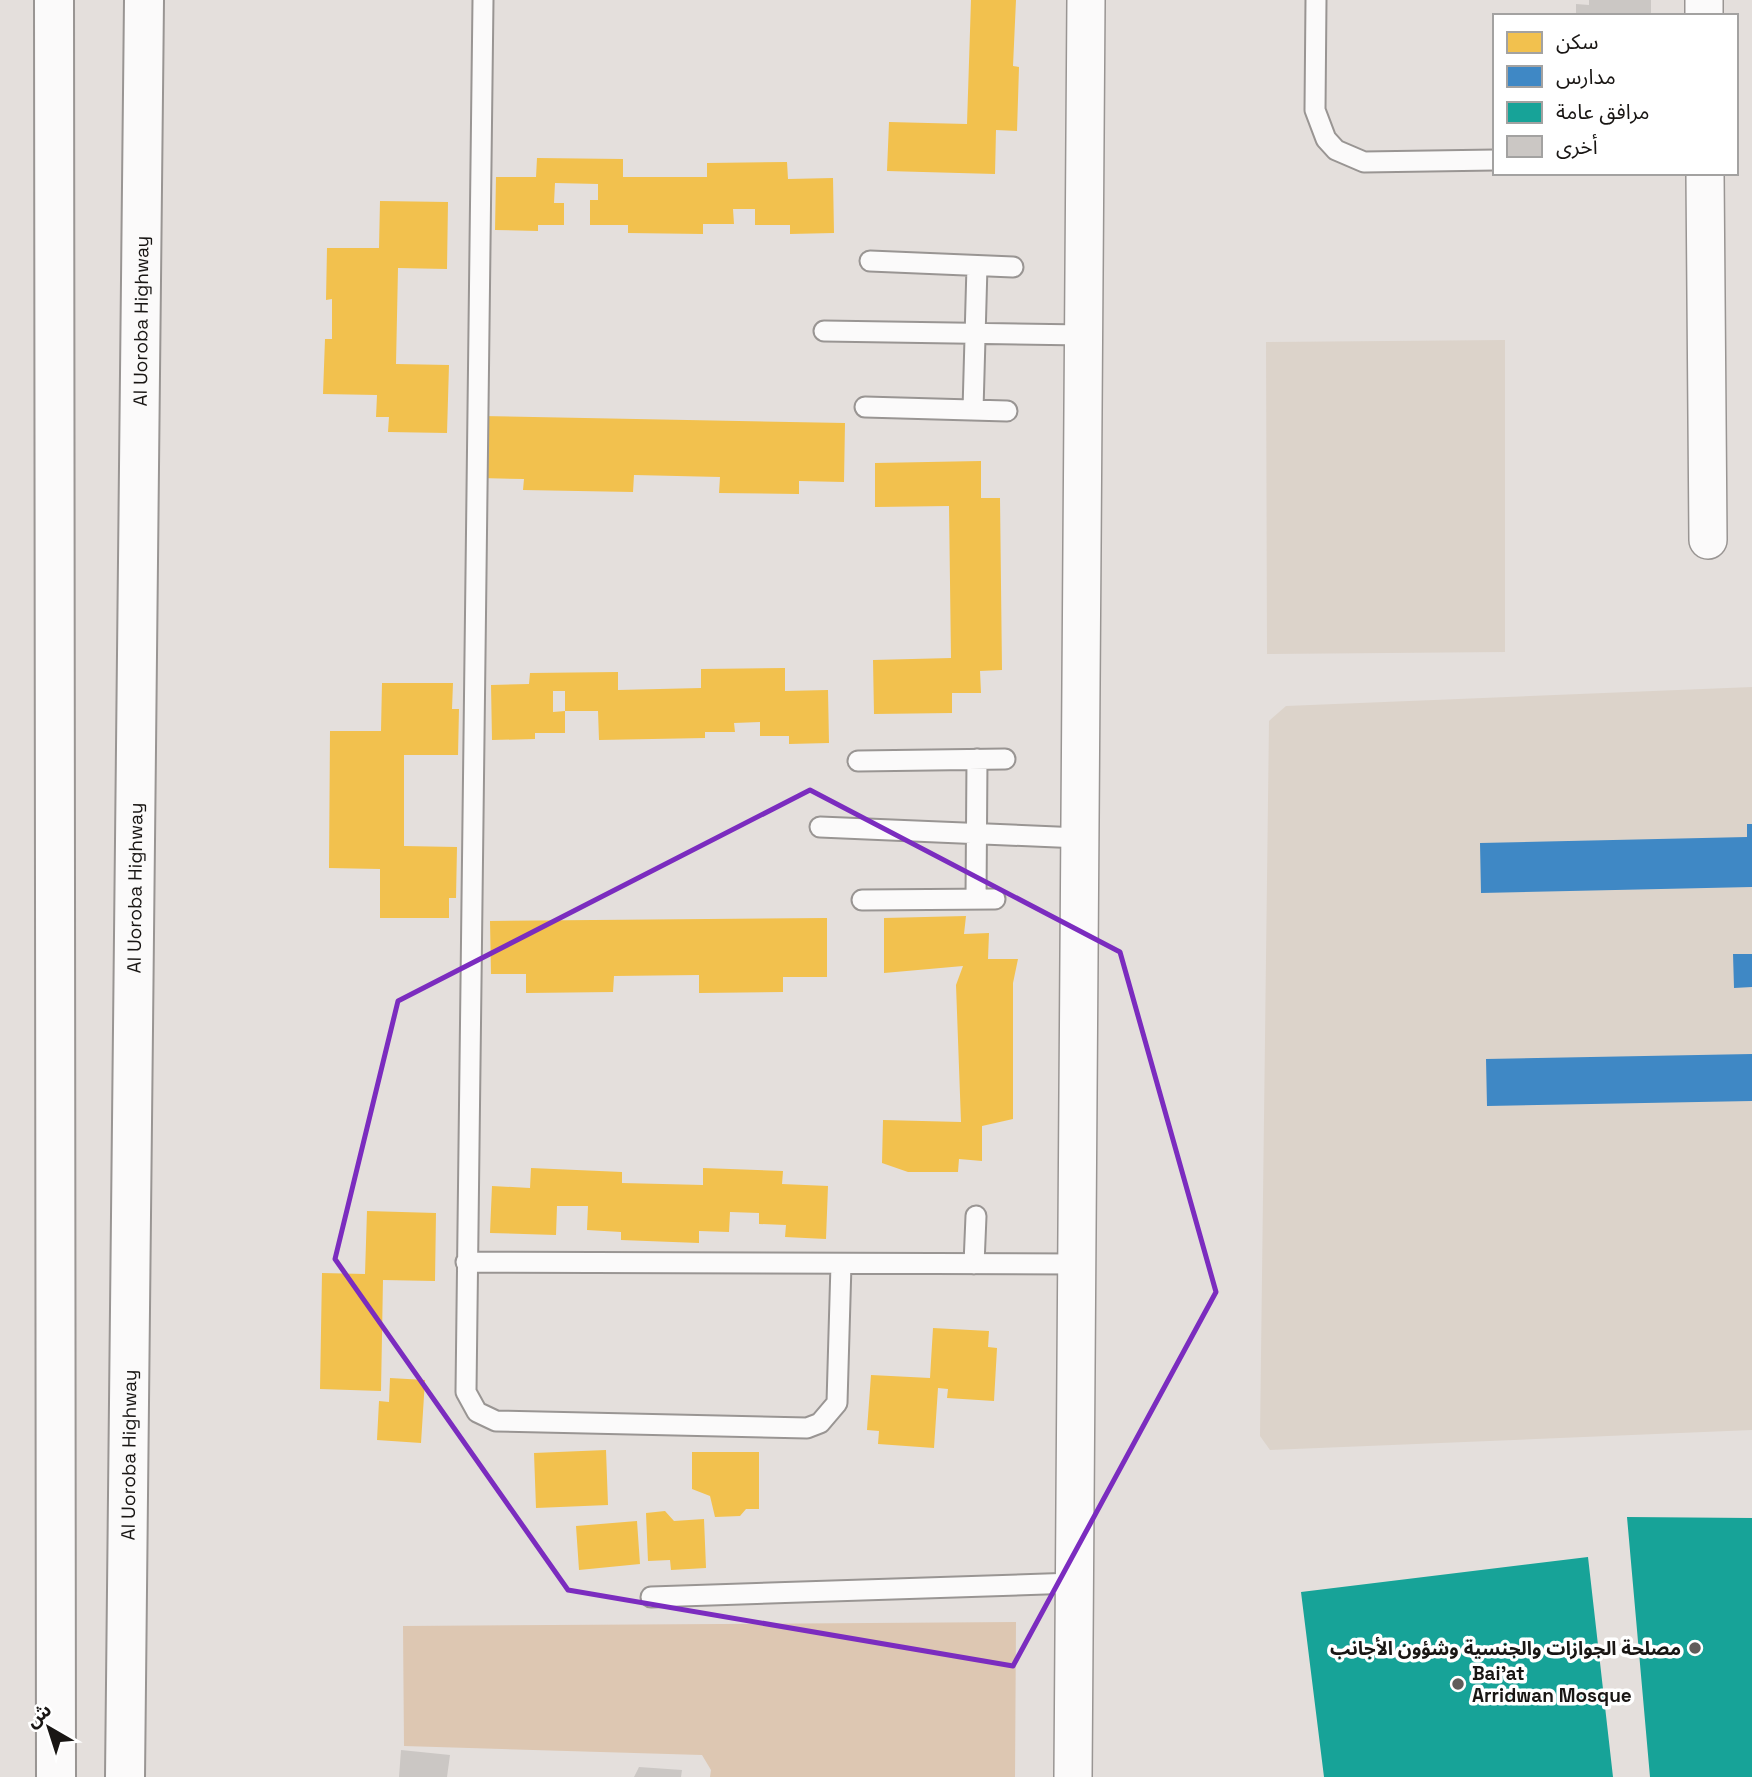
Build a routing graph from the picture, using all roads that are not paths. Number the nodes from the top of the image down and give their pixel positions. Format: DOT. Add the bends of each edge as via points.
graph roads {
  1 [pos="54,0"];
  2 [pos="144,0"];
  3 [pos="483,0"];
  4 [pos="1086,0"];
  5 [pos="1316,0"];
  6 [pos="1493,160"];
  7 [pos="1705,175"];
  8 [pos="870,261"];
  9 [pos="976,266"];
  10 [pos="1013,267"];
  11 [pos="824,331"];
  12 [pos="975,334"];
  13 [pos="1084,335"];
  14 [pos="866,407"];
  15 [pos="973,410"];
  16 [pos="1007,411"];
  17 [pos="1708,540"];
  18 [pos="977,759"];
  19 [pos="1005,759"];
  20 [pos="858,761"];
  21 [pos="820,827"];
  22 [pos="976,834"];
  23 [pos="1080,838"];
  24 [pos="862,900"];
  25 [pos="976,1216"];
  26 [pos="466,1262"];
  27 [pos="841,1264"];
  28 [pos="974,1264"];
  29 [pos="1077,1264"];
  30 [pos="1075,1583"];
  31 [pos="651,1597"];
  32 [pos="56,1777"];
  33 [pos="125,1777"];
  34 [pos="1073,1777"];
  1 -- 32 [label="highway"];
  2 -- 33 [label="highway, Al Uoroba Highway"];
  3 -- 26 [label="lane"];
  4 -- 13 [label="street"];
  5 -- 6 [label="lane" via="1315,110 1322,132 1336,150 1364,162"];
  7 -- 17 [label="street"];
  8 -- 9 [label="lane"];
  9 -- 10 [label="lane"];
  9 -- 12 [label="lane"];
  11 -- 12 [label="lane"];
  12 -- 13 [label="lane"];
  12 -- 15 [label="lane"];
  13 -- 23 [label="street"];
  14 -- 15 [label="lane"];
  15 -- 16 [label="lane"];
  18 -- 19 [label="lane"];
  18 -- 20 [label="lane"];
  18 -- 22 [label="lane"];
  21 -- 22 [label="lane"];
  22 -- 23 [label="lane"];
  22 -- 24 [label="lane" via="986,899"];
  23 -- 29 [label="street"];
  25 -- 28 [label="lane"];
  26 -- 27 [label="lane"];
  26 -- 27 [label="lane" via="466,1392 470,1404 486,1418 807,1428 820,1423 837,1403"];
  27 -- 28 [label="lane"];
  28 -- 29 [label="lane"];
  29 -- 30 [label="street"];
  30 -- 31 [label="lane"];
  30 -- 34 [label="street"];
}
